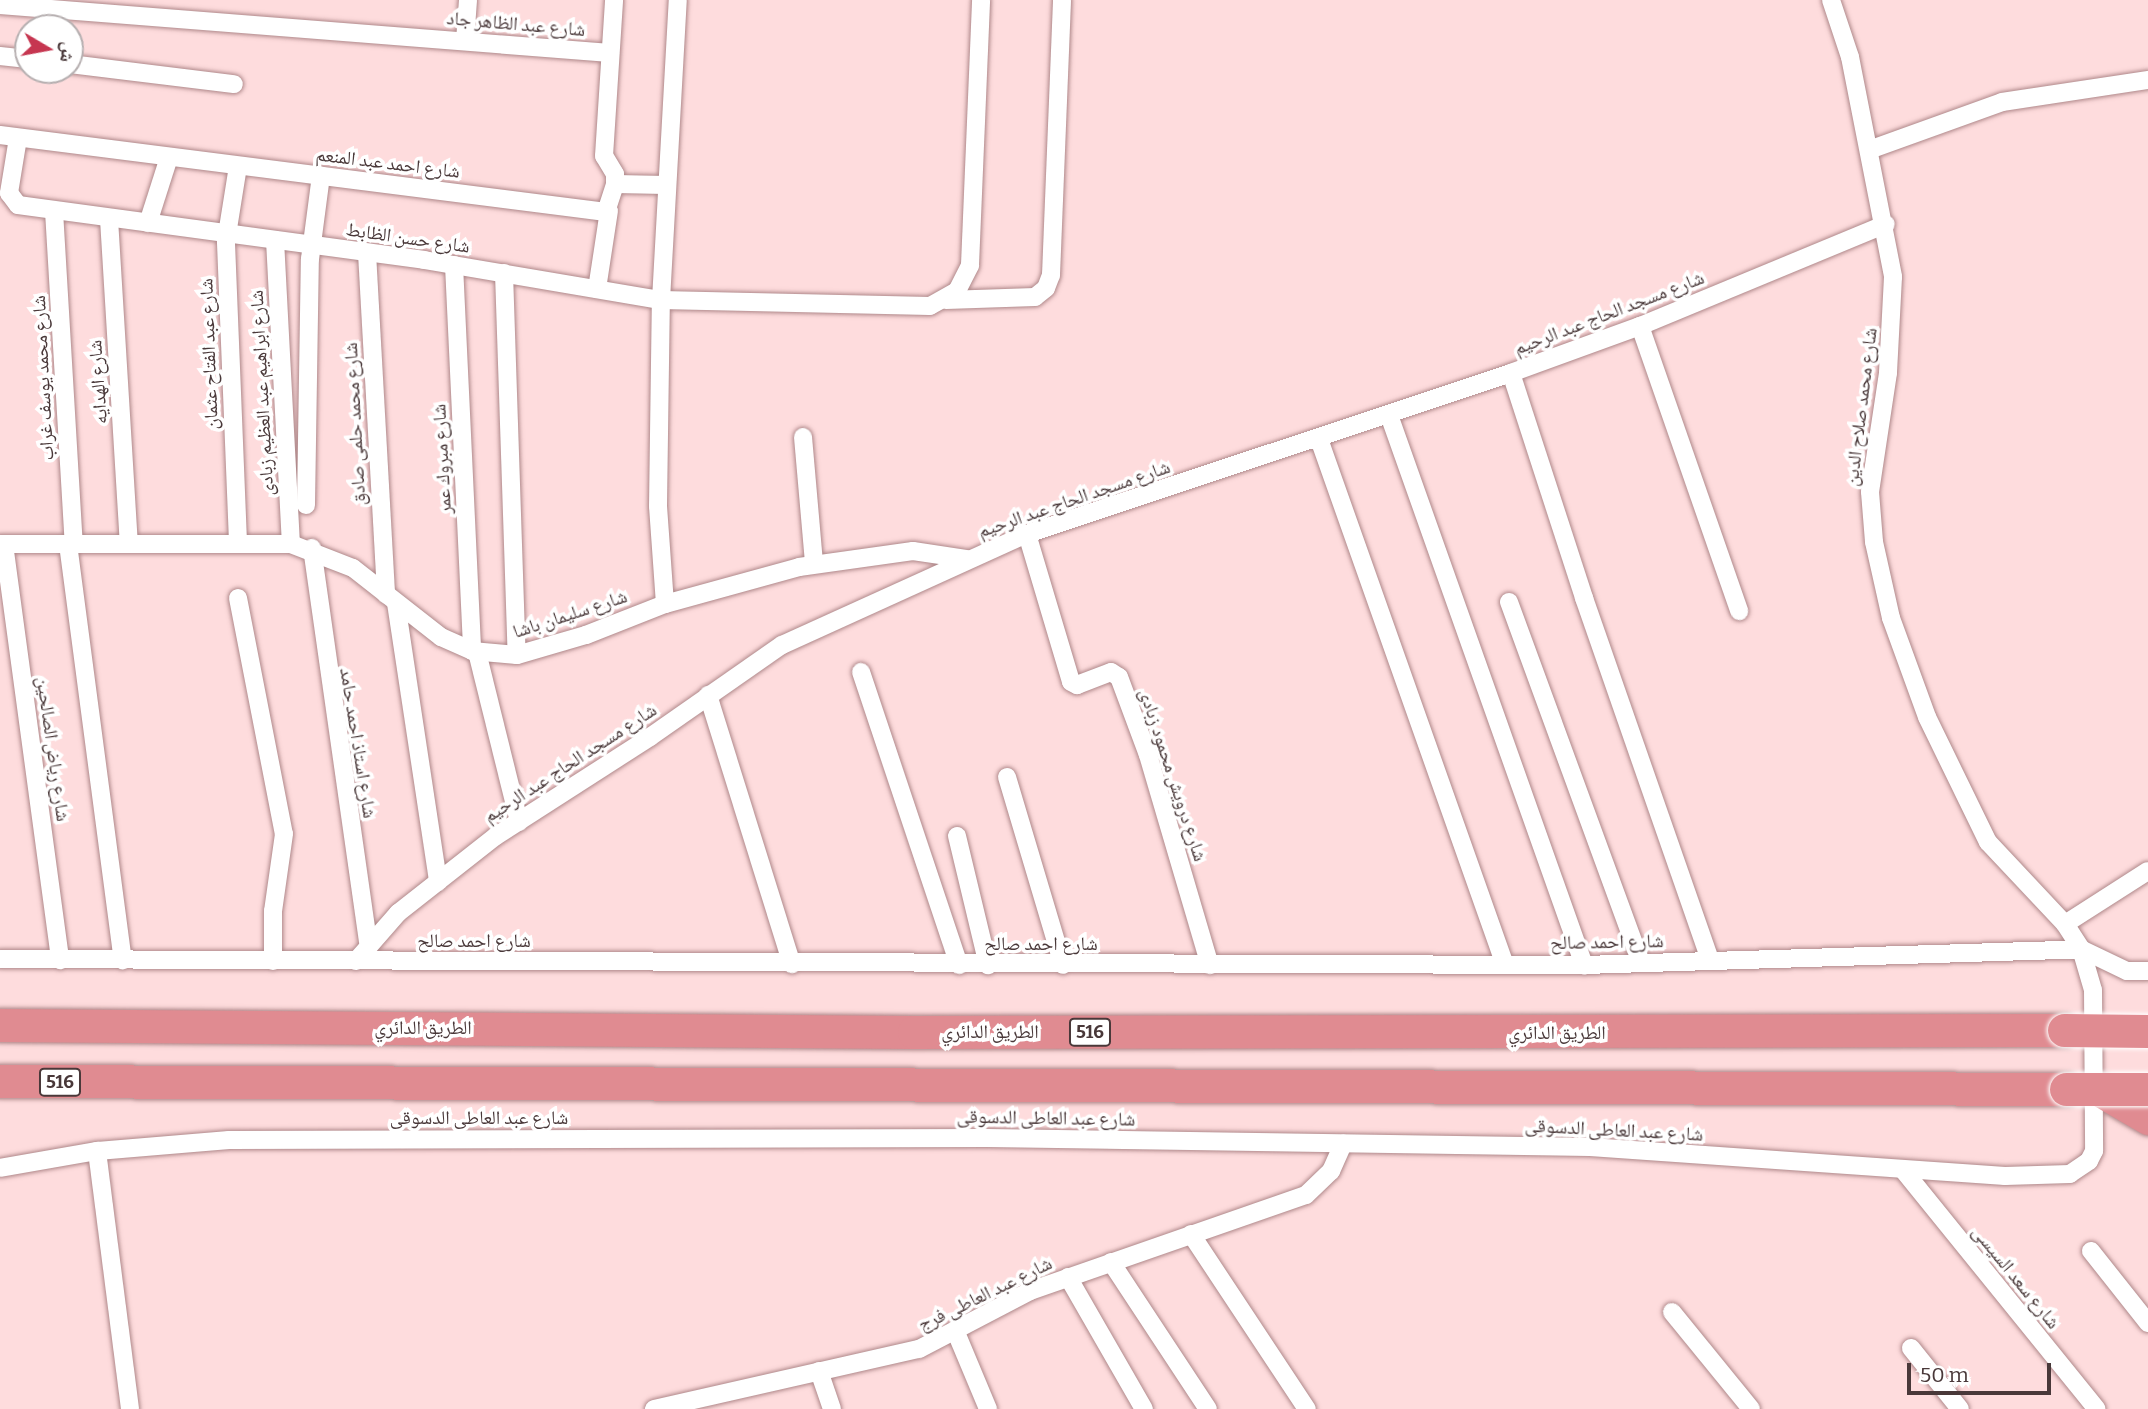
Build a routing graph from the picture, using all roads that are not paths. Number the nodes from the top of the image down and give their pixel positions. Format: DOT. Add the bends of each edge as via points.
graph roads {
  1 [pos="468,0"];
  2 [pos="614,0"];
  3 [pos="678,0"];
  4 [pos="981,0"];
  5 [pos="1062,0"];
  6 [pos="1831,0"];
  7 [pos="0,5"];
  8 [pos="162,8"];
  9 [pos="465,41"];
  10 [pos="610,53"];
  11 [pos="84,66"];
  12 [pos="2148,80"];
  13 [pos="234,83"];
  14 [pos="9,137"];
  15 [pos="1869,150"];
  16 [pos="169,157"];
  17 [pos="238,166"];
  18 [pos="321,176"];
  19 [pos="615,184"];
  20 [pos="666,185"];
  21 [pos="54,211"];
  22 [pos="609,211"];
  23 [pos="109,219"];
  24 [pos="148,223"];
  25 [pos="1886,223"];
  26 [pos="227,233"];
  27 [pos="275,240"];
  28 [pos="313,245"];
  29 [pos="367,253"];
  30 [pos="454,265"];
  31 [pos="504,273"];
  32 [pos="597,289"];
  33 [pos="946,299"];
  34 [pos="661,300"];
  35 [pos="1640,326"];
  36 [pos="1511,373"];
  37 [pos="1389,415"];
  38 [pos="803,437"];
  39 [pos="1319,439"];
  40 [pos="306,505"];
  41 [pos="1027,534"];
  42 [pos="238,542"];
  43 [pos="129,543"];
  44 [pos="2,544"];
  45 [pos="71,544"];
  46 [pos="290,544"];
  47 [pos="312,548"];
  48 [pos="967,559"];
  49 [pos="814,564"];
  50 [pos="238,598"];
  51 [pos="391,599"];
  52 [pos="1509,602"];
  53 [pos="665,604"];
  54 [pos="1739,611"];
  55 [pos="474,652"];
  56 [pos="517,654"];
  57 [pos="861,672"];
  58 [pos="708,695"];
  59 [pos="1007,778"];
  60 [pos="519,822"];
  61 [pos="957,836"];
  62 [pos="2148,870"];
  63 [pos="438,882"];
  64 [pos="2065,924"];
  65 [pos="368,942"];
  66 [pos="2081,949"];
  67 [pos="0,959"];
  68 [pos="61,960"];
  69 [pos="123,960"];
  70 [pos="1710,960"];
  71 [pos="273,961"];
  72 [pos="356,961"];
  73 [pos="1642,963"];
  74 [pos="792,964"];
  75 [pos="959,965"];
  76 [pos="988,965"];
  77 [pos="1063,965"];
  78 [pos="1210,965"];
  79 [pos="1505,965"];
  80 [pos="1584,965"];
  81 [pos="2148,971"];
  82 [pos="0,1025"];
  83 [pos="2148,1031"];
  84 [pos="0,1081"];
  85 [pos="2099,1090"];
  86 [pos="2148,1090"];
  87 [pos="2148,1118"];
  88 [pos="1343,1144"];
  89 [pos="97,1151"];
  90 [pos="2089,1161"];
  91 [pos="0,1168"];
  92 [pos="1904,1171"];
  93 [pos="1191,1234"];
  94 [pos="2091,1251"];
  95 [pos="1111,1262"];
  96 [pos="1068,1277"];
  97 [pos="1672,1312"];
  98 [pos="2148,1323"];
  99 [pos="955,1330"];
  100 [pos="1911,1348"];
  101 [pos="819,1371"];
  102 [pos="130,1409"];
  103 [pos="654,1409"];
  104 [pos="832,1409"];
  105 [pos="988,1409"];
  106 [pos="1144,1409"];
  107 [pos="1208,1409"];
  108 [pos="1307,1409"];
  109 [pos="1751,1409"];
  110 [pos="1960,1409"];
  111 [pos="2096,1409"];
  1 -- 9 [label="street"];
  2 -- 10 [label="street"];
  3 -- 20 [label="street"];
  4 -- 33 [label="street" via="970,265 966,280"];
  5 -- 33 [label="street, شارع حسن الظابط" via="1052,263 1046,288 1035,297"];
  6 -- 15 [label="street, شارع محمد صلاح الدين" via="1850,57"];
  7 -- 8 [label="street, شارع عبد الظاهر جاد"];
  8 -- 9 [label="street, شارع عبد الظاهر جاد"];
  9 -- 10 [label="street, شارع عبد الظاهر جاد"];
  10 -- 19 [label="street" via="604,156 615,174"];
  11 -- 13 [label="street"];
  12 -- 15 [label="street" via="2002,102"];
  14 -- 16 [label="street, شارع احمد عبد المنعم"];
  14 -- 21 [label="street, شارع حسن الظابط" via="12,202"];
  15 -- 25 [label="street, شارع محمد صلاح الدين"];
  16 -- 17 [label="street, شارع احمد عبد المنعم"];
  16 -- 24 [label="street"];
  17 -- 18 [label="street, شارع احمد عبد المنعم"];
  17 -- 26 [label="street, شارع عبد الفتاح عثمان"];
  18 -- 22 [label="street, شارع احمد عبد المنعم"];
  18 -- 28 [label="street"];
  19 -- 20 [label="street"];
  19 -- 22 [label="street"];
  20 -- 34 [label="street"];
  21 -- 23 [label="street, شارع حسن الظابط"];
  21 -- 45 [label="street, شارع محمد يوسف غراب"];
  22 -- 32 [label="street"];
  23 -- 24 [label="street, شارع حسن الظابط"];
  23 -- 43 [label="street, شارع الهدايه"];
  24 -- 26 [label="street, شارع حسن الظابط"];
  25 -- 35 [label="street, شارع مسجد الحاج عبد الرحيم"];
  25 -- 64 [label="street, شارع محمد صلاح الدين" via="1893,277 1892,323 1870,492 1874,542 1891,618 1927,718 1965,803 1988,842"];
  26 -- 27 [label="street, شارع حسن الظابط"];
  26 -- 42 [label="street, شارع عبد الفتاح عثمان"];
  27 -- 28 [label="street, شارع حسن الظابط"];
  27 -- 46 [label="street, شارع ابراهيم عبد العظيم زبادى"];
  28 -- 29 [label="street, شارع حسن الظابط"];
  28 -- 40 [label="street"];
  29 -- 30 [label="street, شارع حسن الظابط"];
  29 -- 51 [label="street, شارع محمد حلمى صادق"];
  30 -- 31 [label="street, شارع حسن الظابط"];
  30 -- 55 [label="street, شارع مبروك عمر"];
  31 -- 32 [label="street, شارع حسن الظابط"];
  31 -- 56 [label="street"];
  32 -- 34 [label="street, شارع حسن الظابط"];
  33 -- 34 [label="street, شارع حسن الظابط" via="930,306"];
  34 -- 53 [label="street" via="658,506"];
  35 -- 36 [label="street, شارع مسجد الحاج عبد الرحيم"];
  35 -- 54 [label="street"];
  36 -- 37 [label="street, شارع مسجد الحاج عبد الرحيم"];
  36 -- 70 [label="street"];
  37 -- 39 [label="street, شارع مسجد الحاج عبد الرحيم"];
  37 -- 80 [label="street"];
  38 -- 49 [label="street"];
  39 -- 41 [label="street, شارع مسجد الحاج عبد الرحيم"];
  39 -- 79 [label="street"];
  41 -- 48 [label="street, شارع مسجد الحاج عبد الرحيم"];
  41 -- 78 [label="street, شارع درويش محمود زبادى" via="1071,682 1111,673 1119,677 1148,755"];
  42 -- 43 [label="street, شارع سليمان باشا"];
  42 -- 46 [label="street, شارع سليمان باشا"];
  43 -- 45 [label="street, شارع سليمان باشا"];
  44 -- 45 [label="street, شارع سليمان باشا"];
  44 -- 68 [label="street, شارع رياض الصالحين"];
  45 -- 69 [label="street, شارع محمد يوسف غراب"];
  46 -- 47 [label="street, شارع سليمان باشا"];
  47 -- 51 [label="street, شارع سليمان باشا" via="353,568"];
  47 -- 65 [label="street, شارع استاذ احمد حامد"];
  48 -- 49 [label="street, شارع سليمان باشا" via="913,551"];
  48 -- 58 [label="street, شارع مسجد الحاج عبد الرحيم" via="782,645"];
  49 -- 53 [label="street, شارع سليمان باشا"];
  50 -- 71 [label="street" via="284,834 271,929"];
  51 -- 55 [label="street, شارع سليمان باشا" via="441,637"];
  51 -- 63 [label="street, شارع محمد حلمى صادق"];
  52 -- 73 [label="street"];
  53 -- 56 [label="street, شارع سليمان باشا" via="586,635"];
  55 -- 56 [label="street, شارع سليمان باشا"];
  55 -- 60 [label="street, شارع مبروك عمر"];
  57 -- 75 [label="street"];
  58 -- 60 [label="street, شارع مسجد الحاج عبد الرحيم"];
  58 -- 74 [label="street"];
  59 -- 77 [label="street"];
  60 -- 63 [label="street, شارع مسجد الحاج عبد الرحيم"];
  61 -- 76 [label="street"];
  62 -- 64 [label="street"];
  63 -- 65 [label="street, شارع مسجد الحاج عبد الرحيم"];
  64 -- 66 [label="street, شارع محمد صلاح الدين"];
  65 -- 72 [label="street, شارع مسجد الحاج عبد الرحيم"];
  66 -- 70 [label="street, شارع احمد صالح"];
  66 -- 81 [label="street" via="2127,971"];
  66 -- 90 [label="street, شارع محمد صلاح الدين" via="2093,989 2094,1151"];
  67 -- 68 [label="street, شارع احمد صالح"];
  68 -- 69 [label="street, شارع احمد صالح"];
  69 -- 71 [label="street, شارع احمد صالح"];
  70 -- 73 [label="street, شارع احمد صالح"];
  71 -- 72 [label="street, شارع احمد صالح"];
  72 -- 74 [label="street, شارع احمد صالح"];
  73 -- 80 [label="street, شارع احمد صالح"];
  74 -- 75 [label="street, شارع احمد صالح"];
  75 -- 76 [label="street, شارع احمد صالح"];
  76 -- 77 [label="street, شارع احمد صالح"];
  77 -- 78 [label="street, شارع احمد صالح"];
  78 -- 79 [label="street, شارع احمد صالح"];
  79 -- 80 [label="street, شارع احمد صالح"];
  82 -- 83 [label="highway, الطريق الدائري / 516, bridge" via="914,1032"];
  84 -- 85 [label="highway, 516, bridge"];
  85 -- 86 [label="highway, 516, bridge"];
  85 -- 87 [label="highway"];
  88 -- 89 [label="street, شارع عبد العاطى الدسوقى" via="986,1138 229,1140"];
  88 -- 92 [label="street, شارع عبد العاطى الدسوقى" via="1590,1147"];
  88 -- 93 [label="street, شارع عبد العاطى فرج" via="1331,1171 1306,1195"];
  89 -- 91 [label="street, شارع عبد العاطى الدسوقى"];
  89 -- 102 [label="street"];
  90 -- 92 [label="street, شارع عبد العاطى الدسوقى" via="2070,1174"];
  92 -- 111 [label="street, شارع سعد السيسى"];
  93 -- 95 [label="street, شارع عبد العاطى فرج"];
  93 -- 108 [label="street"];
  94 -- 98 [label="street"];
  95 -- 96 [label="street, شارع عبد العاطى فرج"];
  95 -- 107 [label="street"];
  96 -- 99 [label="street, شارع عبد العاطى فرج"];
  96 -- 106 [label="street"];
  97 -- 109 [label="street"];
  99 -- 101 [label="street, شارع عبد العاطى فرج" via="919,1349"];
  99 -- 105 [label="street"];
  100 -- 110 [label="street"];
  101 -- 103 [label="street, شارع عبد العاطى فرج"];
  101 -- 104 [label="street"];
}
